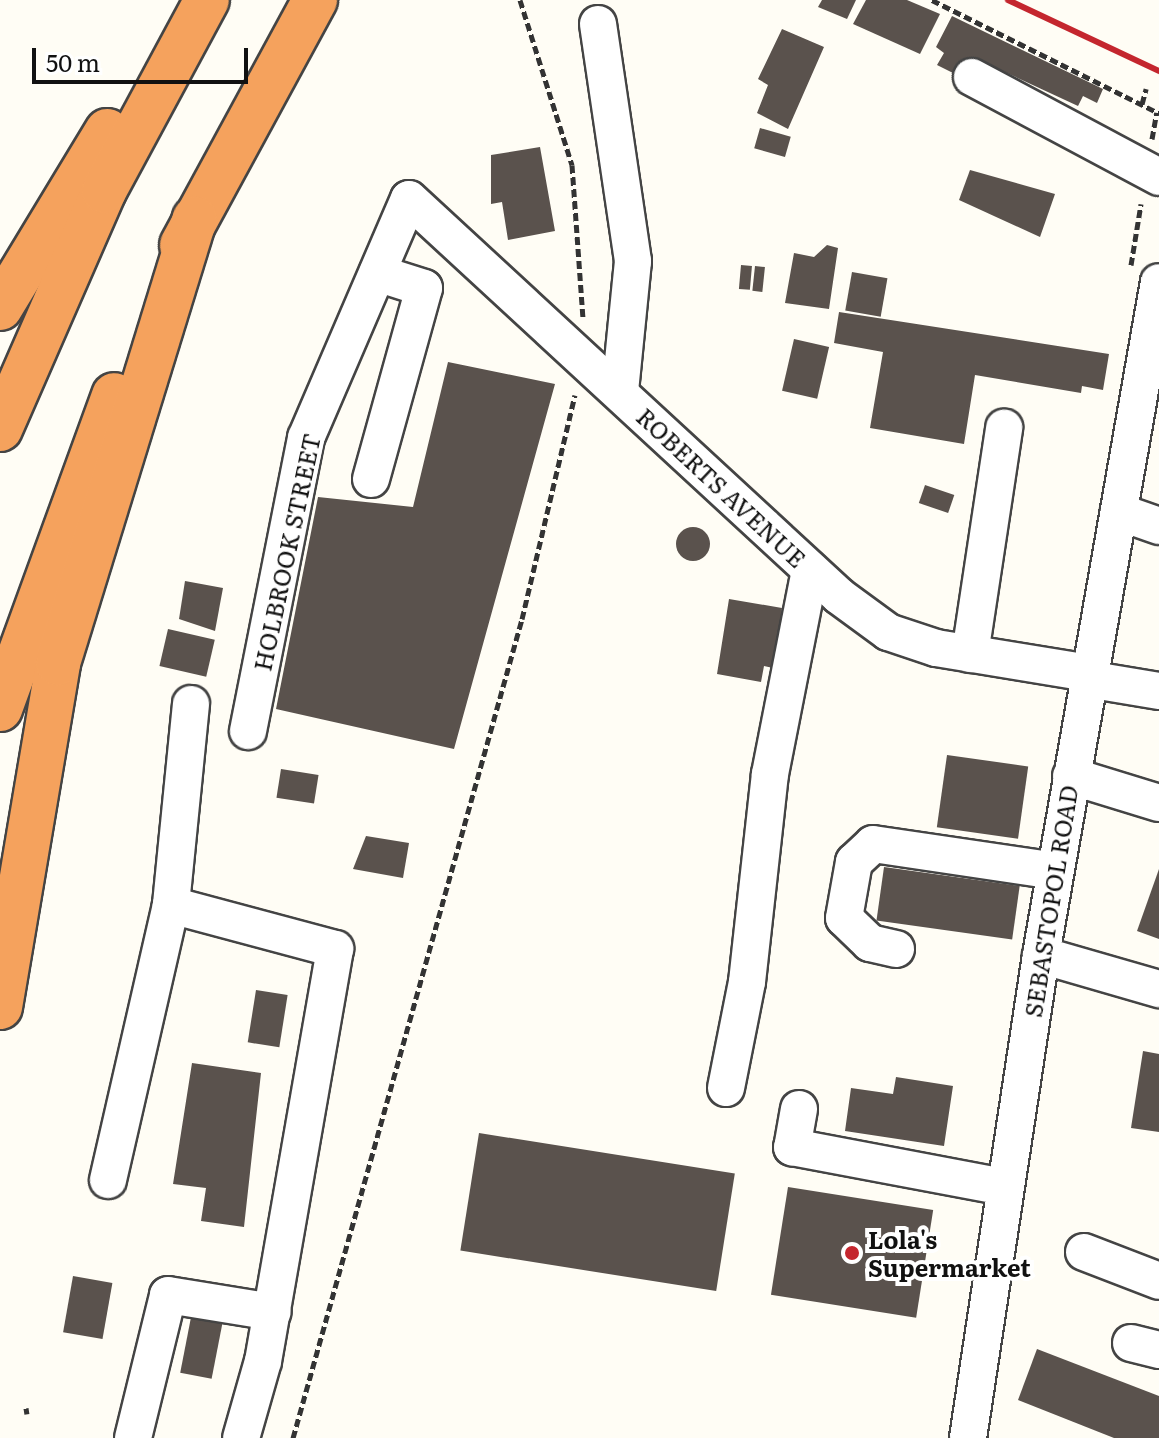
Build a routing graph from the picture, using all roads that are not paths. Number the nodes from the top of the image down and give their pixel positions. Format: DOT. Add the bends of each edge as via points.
graph roads {
  1 [pos="315,0"];
  2 [pos="205,3"];
  3 [pos="598,24"];
  4 [pos="972,77"];
  5 [pos="1159,177"];
  6 [pos="409,199"];
  7 [pos="195,219"];
  8 [pos="377,273"];
  9 [pos="1159,282"];
  10 [pos="0,308"];
  11 [pos="620,391"];
  12 [pos="1004,428"];
  13 [pos="0,429"];
  14 [pos="371,479"];
  15 [pos="1119,512"];
  16 [pos="1159,526"];
  17 [pos="810,570"];
  18 [pos="970,654"];
  19 [pos="1087,676"];
  20 [pos="1159,691"];
  21 [pos="191,704"];
  22 [pos="0,709"];
  23 [pos="248,731"];
  24 [pos="1071,776"];
  25 [pos="1159,803"];
  26 [pos="1055,871"];
  27 [pos="171,905"];
  28 [pos="896,949"];
  29 [pos="1041,955"];
  30 [pos="1159,989"];
  31 [pos="0,1007"];
  32 [pos="726,1088"];
  33 [pos="799,1109"];
  34 [pos="108,1180"];
  35 [pos="1003,1187"];
  36 [pos="1084,1252"];
  37 [pos="1159,1281"];
  38 [pos="273,1312"];
  39 [pos="133,1438"];
  40 [pos="241,1438"];
  41 [pos="968,1438"];
  1 -- 7 [label="highway"];
  2 -- 10 [label="highway" via="102,138"];
  2 -- 13 [label="highway" via="104,191"];
  3 -- 11 [label="street" via="633,261"];
  4 -- 5 [label="street"];
  6 -- 8 [label="street, HOLBROOK STREET"];
  6 -- 11 [label="street, ROBERTS AVENUE"];
  7 -- 22 [label="highway" via="101,425"];
  7 -- 31 [label="highway" via="58,663"];
  8 -- 14 [label="street" via="424,288"];
  8 -- 23 [label="street, HOLBROOK STREET" via="306,438"];
  9 -- 15 [label="street, SEBASTOPOL ROAD"];
  11 -- 17 [label="street, ROBERTS AVENUE"];
  12 -- 18 [label="street"];
  15 -- 16 [label="street"];
  15 -- 19 [label="street, SEBASTOPOL ROAD"];
  17 -- 18 [label="street, ROBERTS AVENUE" via="888,632"];
  17 -- 32 [label="street" via="770,774 747,982"];
  18 -- 19 [label="street, ROBERTS AVENUE"];
  19 -- 20 [label="street, ROBERTS AVENUE"];
  19 -- 24 [label="street, SEBASTOPOL ROAD"];
  21 -- 27 [label="street"];
  24 -- 25 [label="street"];
  24 -- 26 [label="street, SEBASTOPOL ROAD"];
  26 -- 28 [label="street" via="873,844 854,862 844,918 870,943"];
  26 -- 29 [label="street, SEBASTOPOL ROAD"];
  27 -- 34 [label="street"];
  27 -- 38 [label="street" via="335,949"];
  29 -- 30 [label="street"];
  29 -- 35 [label="street, SEBASTOPOL ROAD"];
  33 -- 35 [label="street" via="792,1147"];
  35 -- 41 [label="street, SEBASTOPOL ROAD"];
  36 -- 37 [label="street"];
  38 -- 39 [label="street" via="168,1295"];
  38 -- 40 [label="street"];
}
